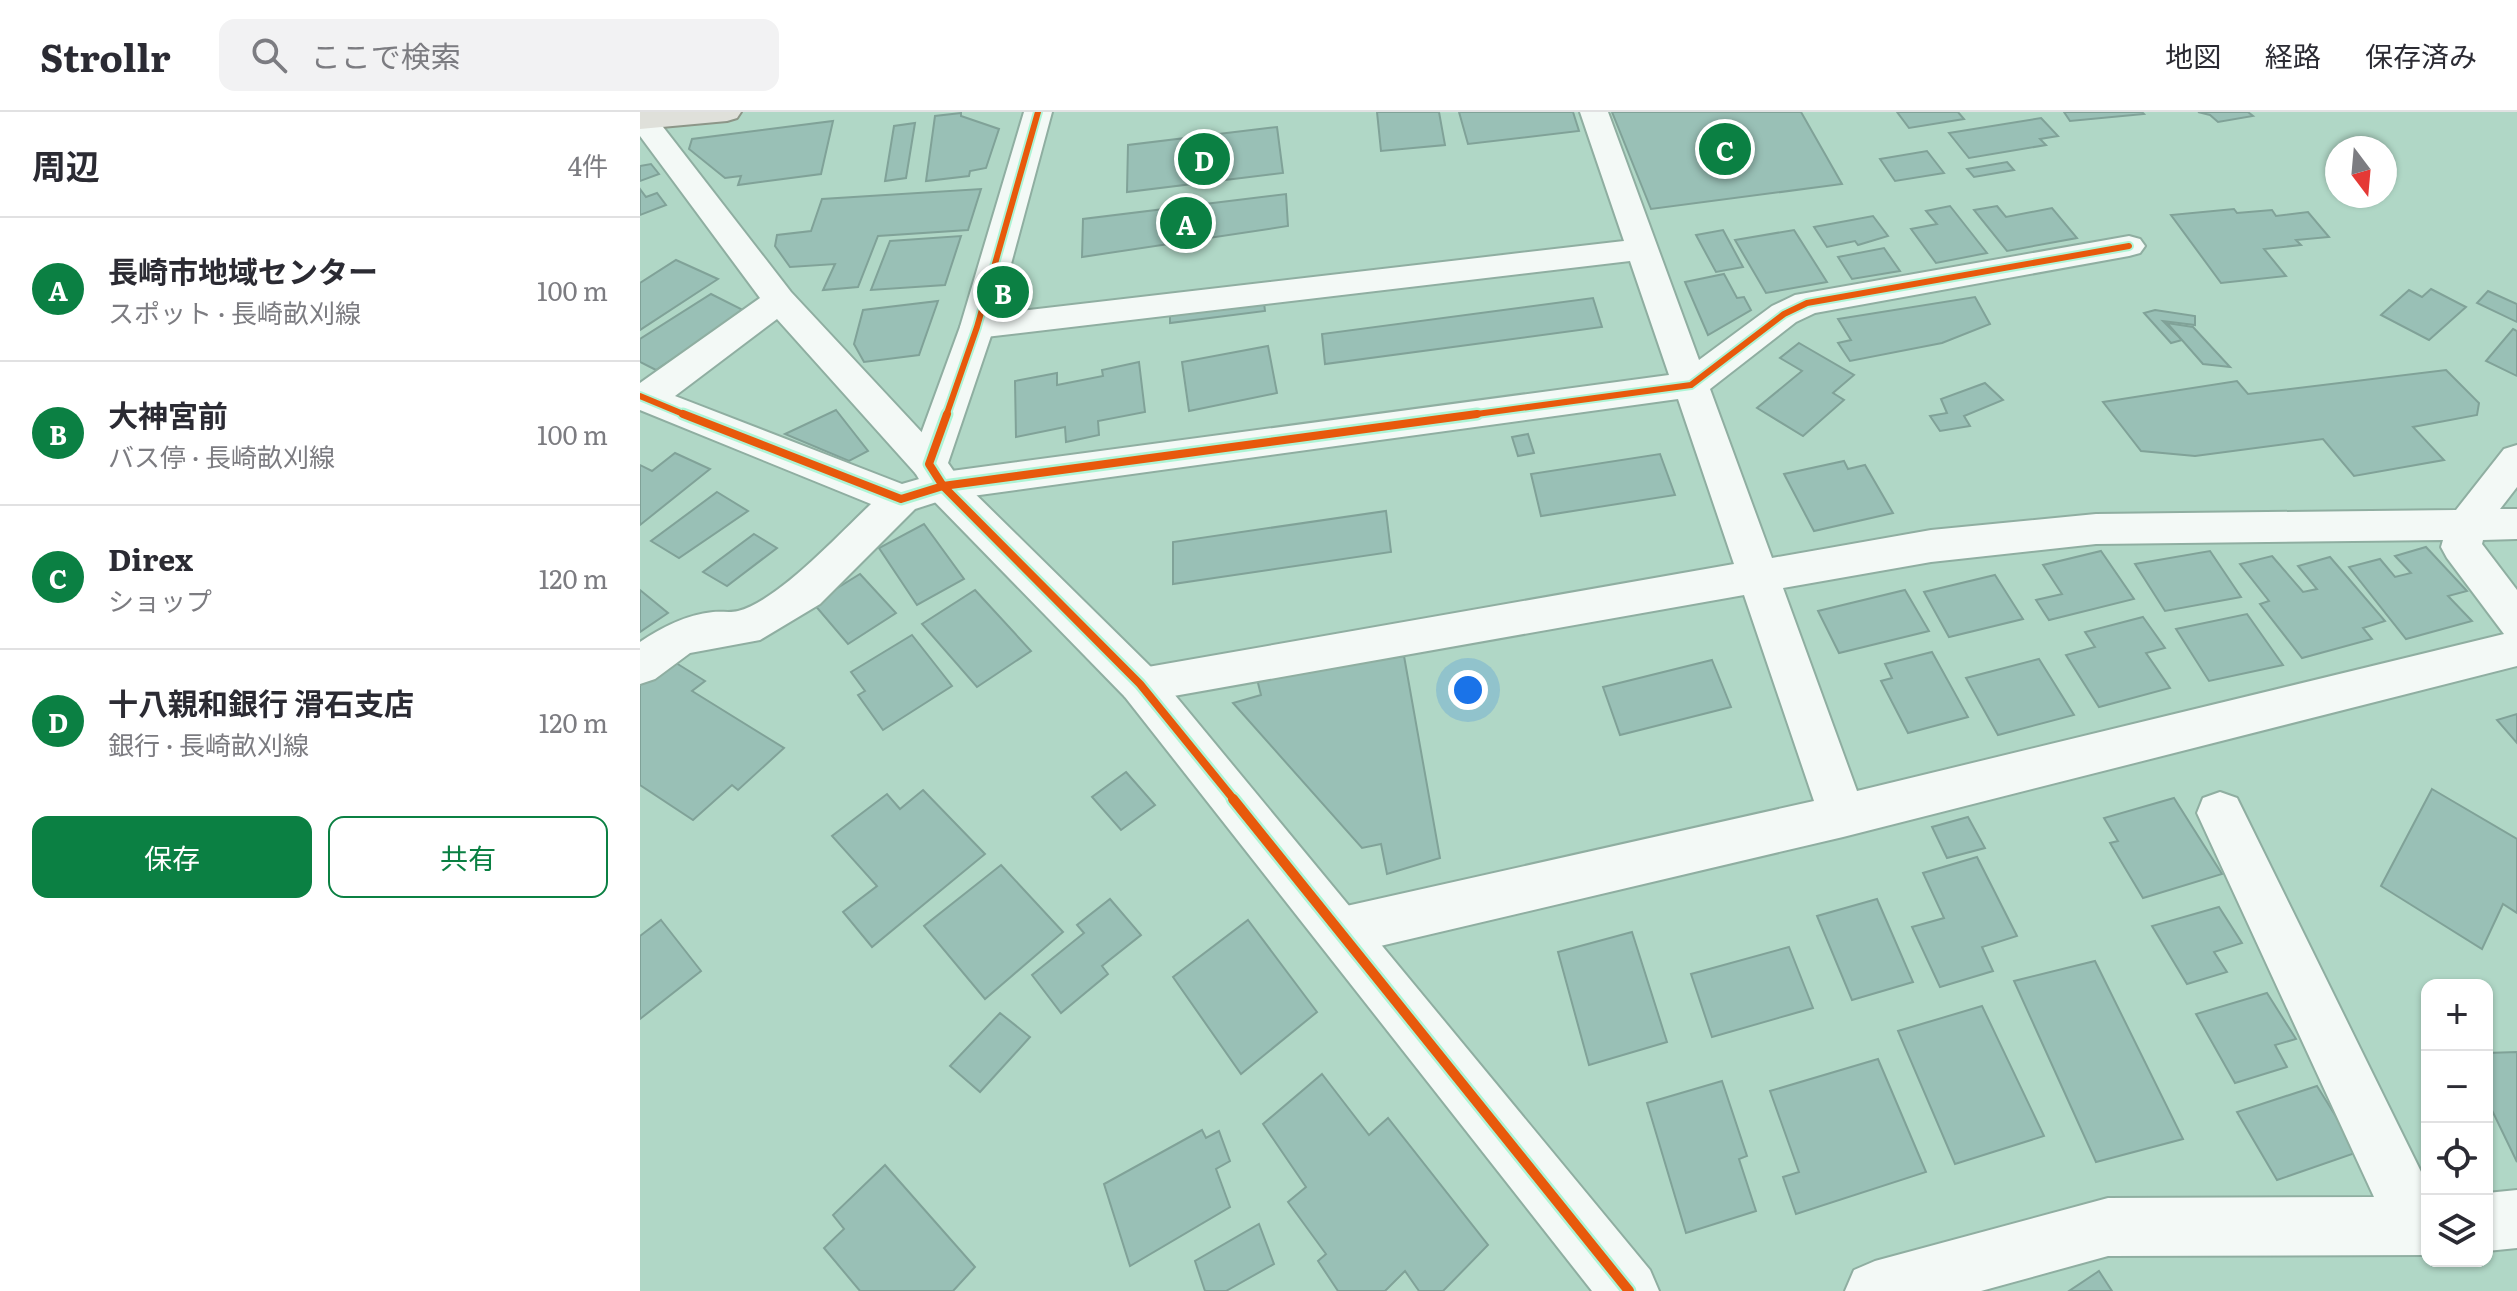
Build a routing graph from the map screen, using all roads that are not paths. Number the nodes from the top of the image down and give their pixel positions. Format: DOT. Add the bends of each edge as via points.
graph roads {
  1 [pos="727,112"];
  2 [pos="1038,112"];
  3 [pos="1594,112"];
  4 [pos="641,121"];
  5 [pos="2129,246"];
  6 [pos="1642,249"];
  7 [pos="779,300"];
  8 [pos="977,327"];
  9 [pos="1691,385"];
  10 [pos="643,397"];
  11 [pos="2517,459"];
  12 [pos="936,475"];
  13 [pos="901,499"];
  14 [pos="2517,524"];
  15 [pos="2466,525"];
  16 [pos="1759,578"];
  17 [pos="2517,621"];
  18 [pos="2517,648"];
  19 [pos="640,666"];
  20 [pos="1140,684"];
  21 [pos="2220,813"];
  22 [pos="1843,816"];
  23 [pos="1342,931"];
  24 [pos="2517,1219"];
  25 [pos="2493,1221"];
  26 [pos="2421,1222"];
  27 [pos="2421,1226"];
  28 [pos="1629,1291"];
  29 [pos="1875,1291"];
  1 -- 4 [label="main road"];
  2 -- 8 [label="street"];
  3 -- 6 [label="street"];
  4 -- 7 [label="street"];
  5 -- 9 [label="street" via="1807,303 1784,314"];
  6 -- 8 [label="street"];
  6 -- 9 [label="street"];
  7 -- 10 [label="street"];
  7 -- 12 [label="street"];
  8 -- 12 [label="street"];
  9 -- 12 [label="street"];
  9 -- 16 [label="street"];
  10 -- 13 [label="street"];
  11 -- 15 [label="street"];
  12 -- 13 [label="street"];
  12 -- 20 [label="street"];
  13 -- 19 [label="street" via="805,592 745,628 712,629 677,639"];
  14 -- 15 [label="street"];
  15 -- 16 [label="street" via="2096,529 1931,546"];
  15 -- 17 [label="street" via="2461,547"];
  16 -- 20 [label="street"];
  16 -- 22 [label="street"];
  18 -- 22 [label="street"];
  20 -- 23 [label="street"];
  21 -- 26 [label="street"];
  22 -- 23 [label="street"];
  23 -- 28 [label="street"];
  24 -- 25 [label="street"];
  27 -- 29 [label="street" via="2108,1227"];
}
